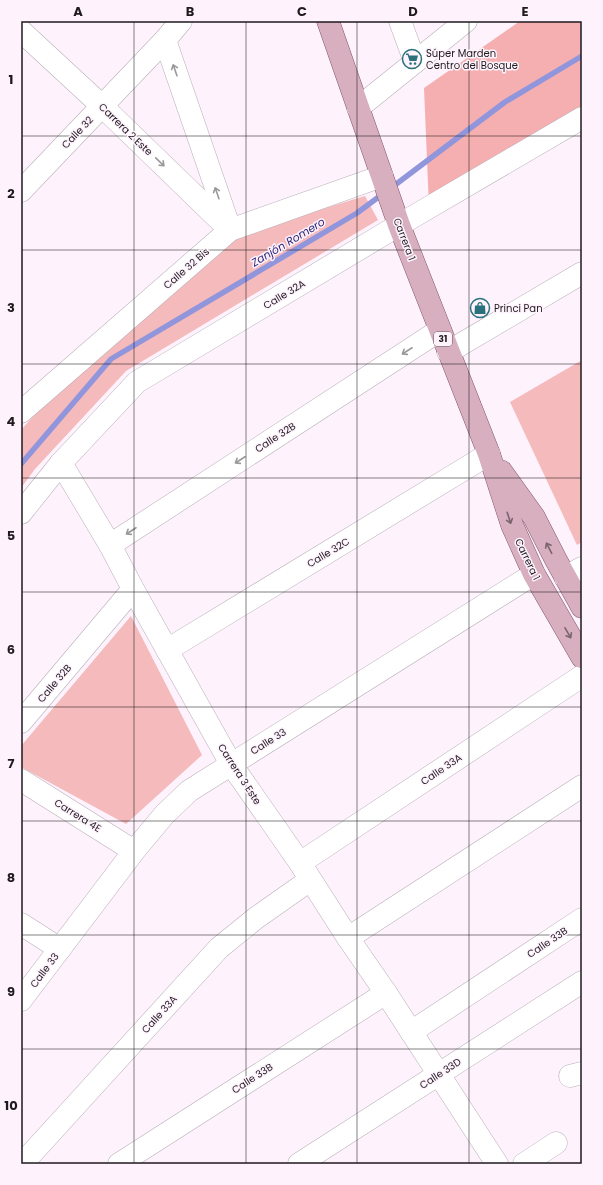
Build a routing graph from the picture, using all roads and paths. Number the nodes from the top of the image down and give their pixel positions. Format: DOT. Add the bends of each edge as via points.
graph roads {
  1 [pos="181,21"];
  2 [pos="328,21"];
  3 [pos="400,21"];
  4 [pos="466,21"];
  5 [pos="21,31"];
  6 [pos="165,40"];
  7 [pos="415,62"];
  8 [pos="102,106"];
  9 [pos="358,108"];
  10 [pos="580,124"];
  11 [pos="382,177"];
  12 [pos="21,191"];
  13 [pos="399,224"];
  14 [pos="230,230"];
  15 [pos="582,273"];
  16 [pos="440,330"];
  17 [pos="448,352"];
  18 [pos="22,407"];
  19 [pos="488,454"];
  20 [pos="62,463"];
  21 [pos="21,514"];
  22 [pos="110,545"];
  23 [pos="574,572"];
  24 [pos="534,574"];
  25 [pos="133,589"];
  26 [pos="582,607"];
  27 [pos="167,650"];
  28 [pos="582,657"];
  29 [pos="582,676"];
  30 [pos="21,722"];
  31 [pos="231,764"];
  32 [pos="21,780"];
  33 [pos="582,786"];
  34 [pos="134,851"];
  35 [pos="305,871"];
  36 [pos="582,919"];
  37 [pos="21,924"];
  38 [pos="348,938"];
  39 [pos="60,949"];
  40 [pos="582,982"];
  41 [pos="386,993"];
  42 [pos="21,1000"];
  43 [pos="411,1032"];
  44 [pos="439,1073"];
  45 [pos="556,1143"];
  46 [pos="22,1164"];
  47 [pos="118,1164"];
  48 [pos="299,1164"];
  49 [pos="497,1164"];
  50 [pos="524,1164"];
  1 -- 6 [label="street, Calle 32"];
  2 -- 9 [label="main road, Carrera 1 / 31"];
  3 -- 7 [label="street"];
  4 -- 7 [label="street"];
  5 -- 8 [label="street, Carrera 2 Este"];
  6 -- 8 [label="street, Calle 32"];
  14 -- 6 [label="street, one-way"];
  7 -- 9 [label="street"];
  8 -- 12 [label="street, Calle 32"];
  8 -- 14 [label="street, Carrera 2 Este, one-way"];
  9 -- 11 [label="main road, Carrera 1 / 31"];
  10 -- 13 [label="street, Calle 32A"];
  11 -- 13 [label="main road, Carrera 1 / 31"];
  11 -- 14 [label="street, Calle 32 Bis"];
  13 -- 16 [label="main road, Carrera 1 / 31"];
  13 -- 20 [label="street, Calle 32A" via="137,382"];
  14 -- 18 [label="street, Calle 32 Bis"];
  15 -- 17 [label="street"];
  16 -- 17 [label="main road, Carrera 1 / 31"];
  16 -- 22 [label="street, Calle 32B, one-way"];
  17 -- 19 [label="main road, Carrera 1 / 31"];
  23 -- 19 [label="main road, Carrera 1 / 31, one-way"];
  19 -- 24 [label="main road, Carrera 1 / 31, one-way" via="512,525"];
  19 -- 27 [label="street, Calle 32C"];
  20 -- 21 [label="street, Calle 32A"];
  20 -- 22 [label="street, Carrera 3 Este"];
  22 -- 25 [label="street, Carrera 3 Este"];
  23 -- 26 [label="main road, Carrera 1 / 31"];
  24 -- 28 [label="main road, Carrera 1 / 31, one-way"];
  24 -- 31 [label="street, Calle 33"];
  25 -- 27 [label="street, Carrera 3 Este"];
  25 -- 30 [label="street, Calle 32B"];
  27 -- 31 [label="street, Carrera 3 Este"];
  29 -- 35 [label="street, Calle 33A"];
  31 -- 34 [label="street, Calle 33" via="189,791 164,815"];
  31 -- 35 [label="street, Carrera 3 Este"];
  32 -- 34 [label="street, Carrera 4E"];
  33 -- 38 [label="street"];
  34 -- 39 [label="street, Calle 33"];
  35 -- 38 [label="street, Carrera 3 Este"];
  35 -- 46 [label="street, Calle 33A" via="256,918 219,948"];
  36 -- 43 [label="street, Calle 33B"];
  37 -- 39 [label="street"];
  38 -- 41 [label="street, Carrera 3 Este"];
  39 -- 42 [label="street, Calle 33"];
  40 -- 44 [label="street, Calle 33D"];
  41 -- 43 [label="street, Carrera 3 Este"];
  41 -- 47 [label="street, Calle 33B"];
  43 -- 44 [label="street, Carrera 3 Este"];
  44 -- 48 [label="street, Calle 33D"];
  44 -- 49 [label="street, Carrera 3 Este"];
  45 -- 50 [label="street"];
}
